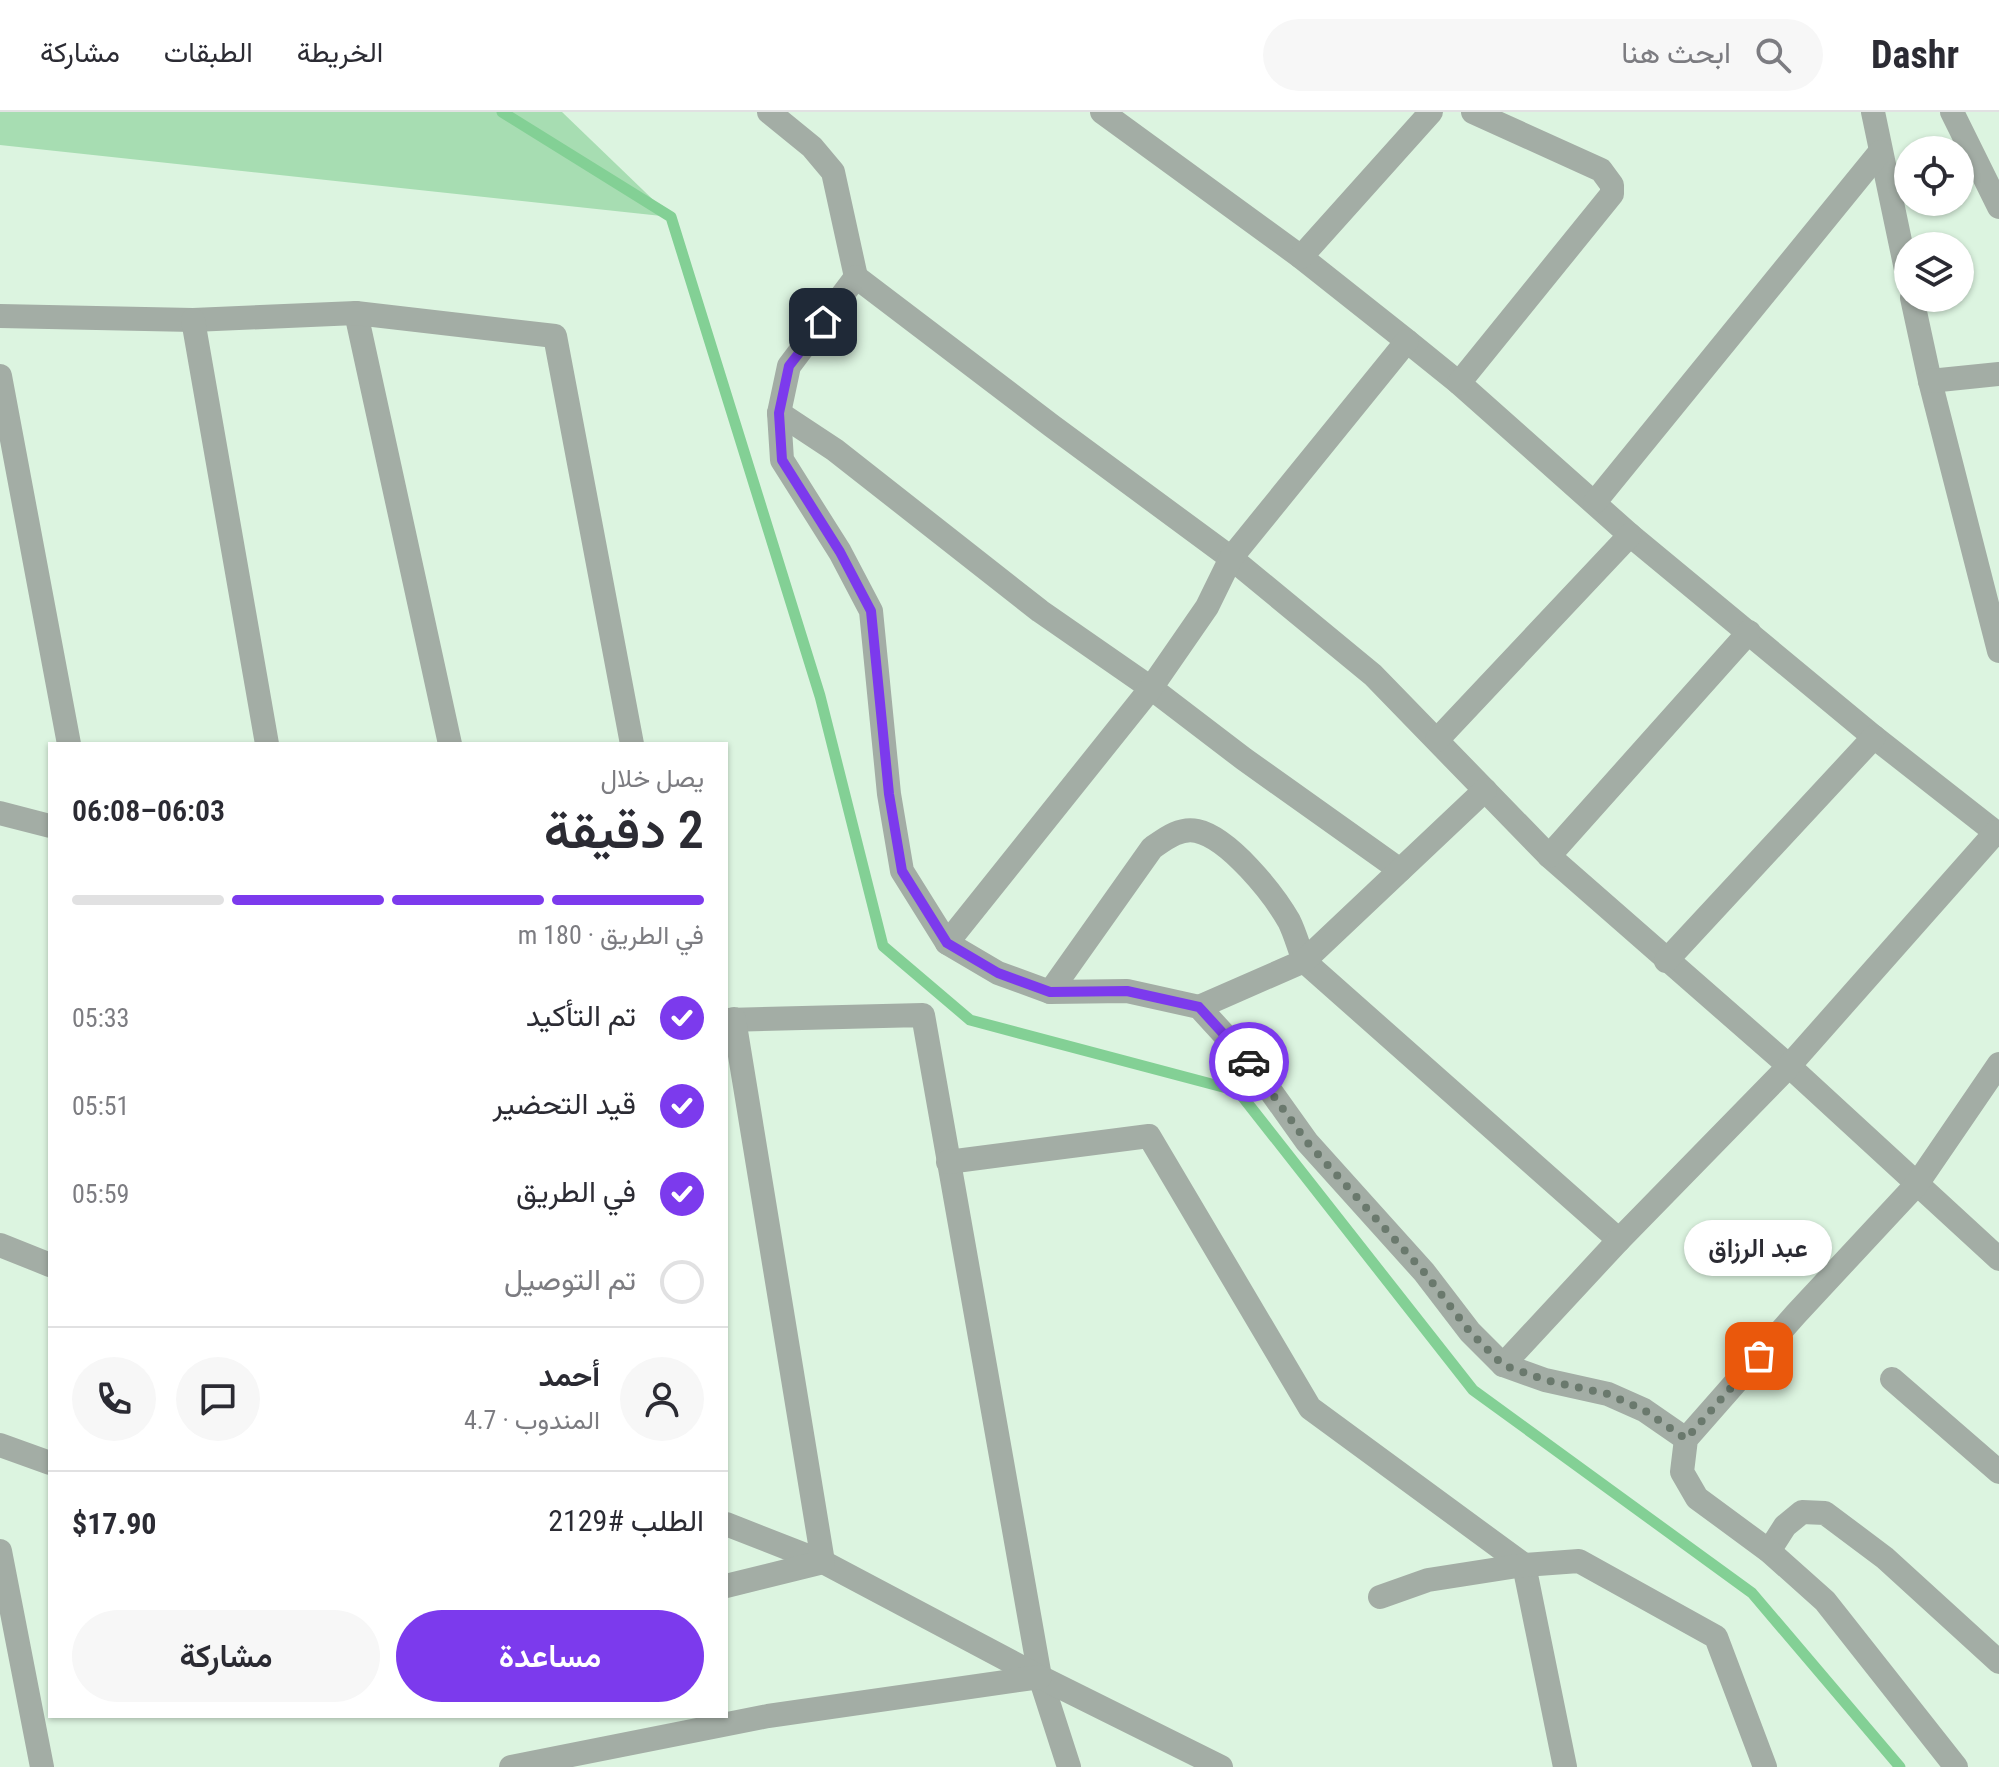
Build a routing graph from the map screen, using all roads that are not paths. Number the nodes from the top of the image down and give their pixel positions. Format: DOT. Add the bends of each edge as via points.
graph roads {
  1 [pos="769,112"];
  2 [pos="1102,112"];
  3 [pos="1431,112"];
  4 [pos="1473,112"];
  5 [pos="1873,112"];
  6 [pos="1952,112"];
  7 [pos="1880,152"];
  8 [pos="1999,207"];
  9 [pos="1898,232"];
  10 [pos="1301,257"];
  11 [pos="856,277"];
  12 [pos="1915,312"];
  13 [pos="356,313"];
  14 [pos="0,316"];
  15 [pos="193,320"];
  16 [pos="1407,341"];
  17 [pos="1999,374"];
  18 [pos="0,376"];
  19 [pos="1930,381"];
  20 [pos="1459,383"];
  21 [pos="779,413"];
  22 [pos="1595,502"];
  23 [pos="1630,535"];
  24 [pos="1231,558"];
  25 [pos="1749,632"];
  26 [pos="1999,651"];
  27 [pos="1151,688"];
  28 [pos="1874,737"];
  29 [pos="1437,740"];
  30 [pos="69,742"];
  31 [pos="267,742"];
  32 [pos="450,742"];
  33 [pos="632,742"];
  34 [pos="1485,790"];
  35 [pos="0,813"];
  36 [pos="48,825"];
  37 [pos="1997,834"];
  38 [pos="1549,856"];
  39 [pos="1400,870"];
  40 [pos="947,943"];
  41 [pos="1304,961"];
  42 [pos="1666,961"];
  43 [pos="1050,992"];
  44 [pos="1199,1007"];
  45 [pos="730,1020"];
  46 [pos="1999,1064"];
  47 [pos="1789,1066"];
  48 [pos="948,1162"];
  49 [pos="1917,1184"];
  50 [pos="1619,1240"];
  51 [pos="0,1245"];
  52 [pos="1999,1259"];
  53 [pos="48,1264"];
  54 [pos="1503,1365"];
  55 [pos="1892,1379"];
  56 [pos="1686,1439"];
  57 [pos="0,1445"];
  58 [pos="48,1462"];
  59 [pos="1999,1472"];
  60 [pos="728,1525"];
  61 [pos="0,1551"];
  62 [pos="1769,1551"];
  63 [pos="823,1562"];
  64 [pos="1524,1565"];
  65 [pos="728,1586"];
  66 [pos="1380,1597"];
  67 [pos="1999,1662"];
  68 [pos="1040,1677"];
  69 [pos="42,1767"];
  70 [pos="511,1767"];
  71 [pos="1069,1767"];
  72 [pos="1221,1767"];
  73 [pos="1565,1767"];
  74 [pos="1765,1767"];
  75 [pos="1956,1767"];
  1 -- 11 [label="street" via="833,172"];
  2 -- 10 [label="street"];
  3 -- 10 [label="street"];
  4 -- 20 [label="street" via="1601,170 1612,194"];
  5 -- 7 [label="street"];
  6 -- 8 [label="street"];
  7 -- 9 [label="street"];
  7 -- 22 [label="street"];
  10 -- 16 [label="street"];
  11 -- 21 [label="street" via="789,366"];
  11 -- 24 [label="street"];
  12 -- 19 [label="street"];
  13 -- 15 [label="street"];
  13 -- 32 [label="street"];
  13 -- 33 [label="street" via="555,336"];
  14 -- 15 [label="street"];
  15 -- 31 [label="street"];
  16 -- 20 [label="street"];
  16 -- 24 [label="street"];
  17 -- 19 [label="street"];
  18 -- 30 [label="street"];
  19 -- 26 [label="street"];
  20 -- 22 [label="street"];
  21 -- 27 [label="street" via="835,450 1040,611"];
  21 -- 40 [label="street" via="782,460 871,611 902,871"];
  22 -- 23 [label="street"];
  23 -- 25 [label="street"];
  23 -- 29 [label="street"];
  24 -- 27 [label="street" via="1207,607"];
  24 -- 29 [label="street" via="1373,675"];
  25 -- 28 [label="street"];
  25 -- 38 [label="street"];
  27 -- 39 [label="street"];
  27 -- 40 [label="street"];
  28 -- 37 [label="street"];
  28 -- 42 [label="street"];
  29 -- 34 [label="street"];
  34 -- 38 [label="street"];
  34 -- 39 [label="street"];
  35 -- 36 [label="street"];
  37 -- 47 [label="street"];
  38 -- 42 [label="street"];
  39 -- 41 [label="street"];
  40 -- 43 [label="street" via="998,973"];
  41 -- 43 [label="street" via="1289,921 1258,879 1224,844 1196,830 1172,834 1152,848"];
  41 -- 44 [label="street"];
  41 -- 50 [label="street"];
  42 -- 47 [label="street"];
  43 -- 44 [label="street" via="1127,991"];
  44 -- 54 [label="street" via="1252,1065 1307,1142"];
  45 -- 48 [label="street" via="923,1015"];
  45 -- 63 [label="street"];
  46 -- 49 [label="street"];
  47 -- 49 [label="street"];
  47 -- 50 [label="street"];
  48 -- 64 [label="street" via="1149,1136 1310,1408"];
  48 -- 68 [label="street"];
  49 -- 52 [label="street"];
  49 -- 56 [label="street"];
  50 -- 54 [label="street"];
  51 -- 53 [label="street"];
  54 -- 56 [label="street" via="1608,1394 1644,1410"];
  55 -- 59 [label="street"];
  56 -- 62 [label="street" via="1682,1472 1697,1498"];
  57 -- 58 [label="street"];
  60 -- 63 [label="street"];
  61 -- 69 [label="street"];
  62 -- 67 [label="street" via="1802,1512 1825,1513 1885,1558"];
  62 -- 75 [label="street" via="1825,1601"];
  63 -- 65 [label="street"];
  63 -- 68 [label="street"];
  64 -- 66 [label="street" via="1428,1580"];
  64 -- 73 [label="street"];
  64 -- 74 [label="street" via="1579,1561 1716,1637"];
  68 -- 70 [label="street" via="768,1716"];
  68 -- 71 [label="street"];
  68 -- 72 [label="street"];
}
